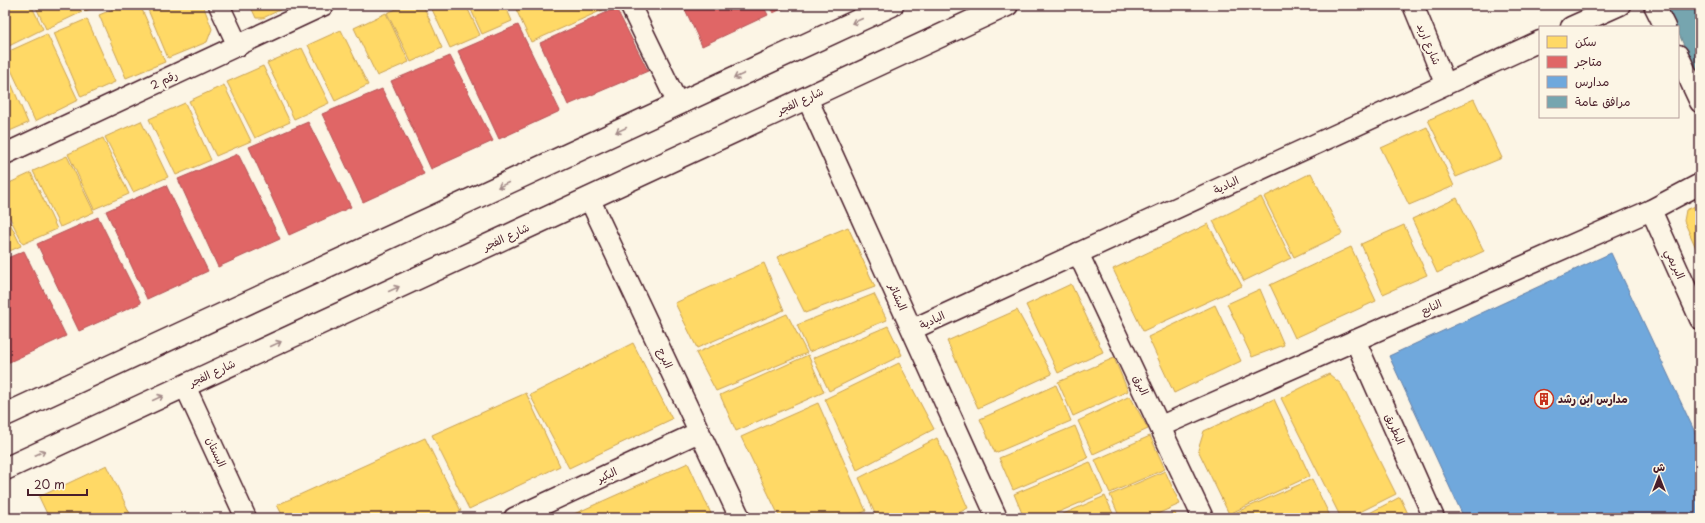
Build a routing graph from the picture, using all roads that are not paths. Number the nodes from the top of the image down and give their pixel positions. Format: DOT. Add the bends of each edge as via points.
graph roads {
  1 [pos="219,5"];
  2 [pos="324,5"];
  3 [pos="630,5"];
  4 [pos="892,5"];
  5 [pos="1007,5"];
  6 [pos="1413,5"];
  7 [pos="1620,5"];
  8 [pos="1654,5"];
  9 [pos="1573,26"];
  10 [pos="1664,26"];
  11 [pos="1539,41"];
  12 [pos="238,46"];
  13 [pos="1679,58"];
  14 [pos="1446,84"];
  15 [pos="807,98"];
  16 [pos="1700,102"];
  17 [pos="678,104"];
  18 [pos="5,154"];
  19 [pos="1700,184"];
  20 [pos="589,198"];
  21 [pos="1651,210"];
  22 [pos="1078,253"];
  23 [pos="1700,319"];
  24 [pos="913,329"];
  25 [pos="1355,340"];
  26 [pos="185,386"];
  27 [pos="5,415"];
  28 [pos="1161,426"];
  29 [pos="700,432"];
  30 [pos="5,469"];
  31 [pos="246,518"];
  32 [pos="514,518"];
  33 [pos="740,518"];
  34 [pos="997,518"];
  35 [pos="1203,518"];
  36 [pos="1434,518"];
  1 -- 12 [label="street"];
  2 -- 12 [label="street, رقم 2"];
  3 -- 17 [label="street"];
  4 -- 17 [label="street, one-way"];
  5 -- 15 [label="street, شارع الفجر"];
  6 -- 14 [label="street, شارع اربد"];
  7 -- 9 [label="street"];
  8 -- 10 [label="street"];
  11 -- 14 [label="street, البادية"];
  12 -- 18 [label="street, رقم 2"];
  13 -- 16 [label="street"];
  14 -- 22 [label="street, البادية"];
  15 -- 20 [label="street, شارع الفجر"];
  15 -- 24 [label="street, البشائر"];
  17 -- 27 [label="street, one-way"];
  19 -- 21 [label="street, النابع"];
  26 -- 20 [label="street, شارع الفجر, one-way"];
  20 -- 29 [label="street, البرج"];
  21 -- 23 [label="street, البريمي"];
  21 -- 25 [label="street, النابع"];
  22 -- 24 [label="street, البادية"];
  22 -- 28 [label="street, البرق"];
  24 -- 34 [label="street, البشائر"];
  25 -- 28 [label="street, النابع"];
  25 -- 36 [label="street, البطريق"];
  30 -- 26 [label="street, شارع الفجر, one-way"];
  26 -- 31 [label="street, البستان"];
  28 -- 35 [label="street, البرق"];
  29 -- 32 [label="street, البكير"];
  29 -- 33 [label="street, البرج"];
}
